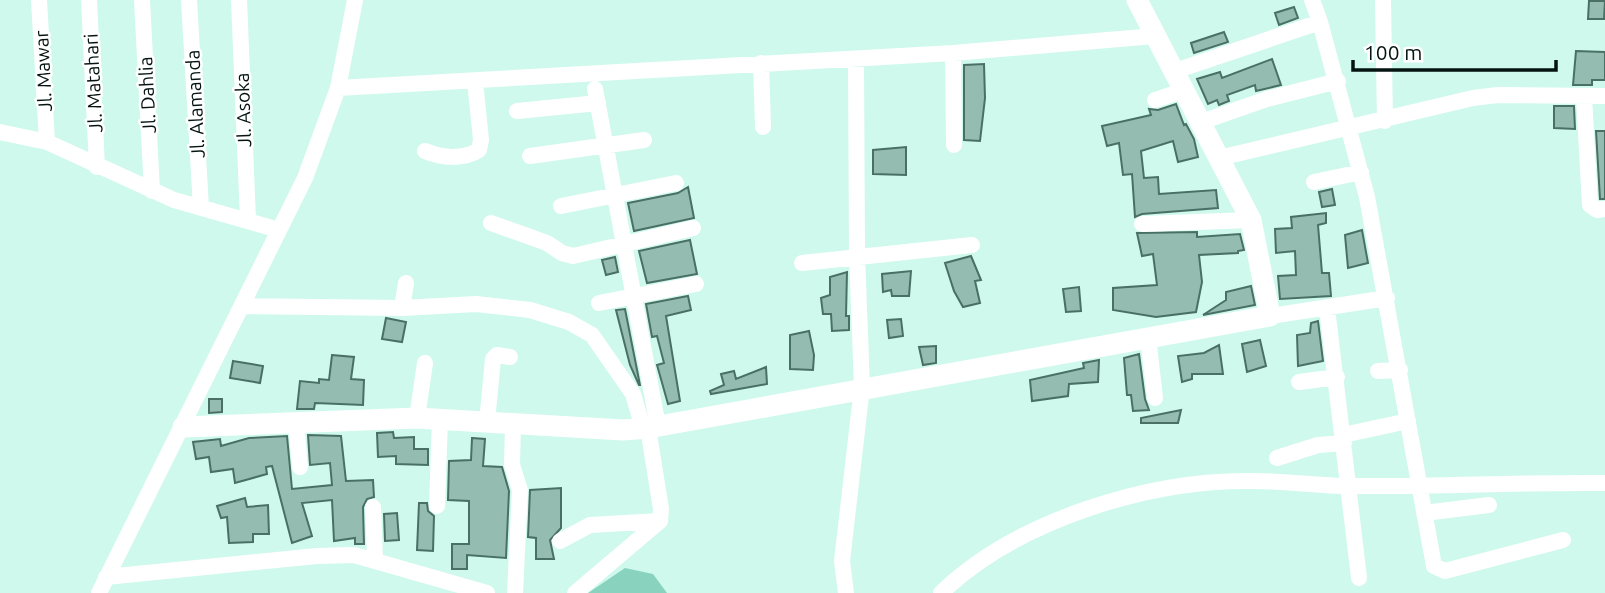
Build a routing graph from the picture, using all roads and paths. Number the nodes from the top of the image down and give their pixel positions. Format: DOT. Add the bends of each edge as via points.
graph roads {
  1 [pos="38,0"];
  2 [pos="89,0"];
  3 [pos="142,0"];
  4 [pos="189,0"];
  5 [pos="239,0"];
  6 [pos="355,0"];
  7 [pos="1137,0"];
  8 [pos="1312,0"];
  9 [pos="1382,0"];
  10 [pos="1320,22"];
  11 [pos="1155,36"];
  12 [pos="953,53"];
  13 [pos="856,59"];
  14 [pos="761,63"];
  15 [pos="1180,80"];
  16 [pos="475,81"];
  17 [pos="1338,81"];
  18 [pos="338,88"];
  19 [pos="1605,96"];
  20 [pos="1584,97"];
  21 [pos="1155,100"];
  22 [pos="517,111"];
  23 [pos="1385,121"];
  24 [pos="1201,122"];
  25 [pos="763,127"];
  26 [pos="1350,127"];
  27 [pos="0,132"];
  28 [pos="644,140"];
  29 [pos="47,142"];
  30 [pos="954,145"];
  31 [pos="605,146"];
  32 [pos="425,151"];
  33 [pos="530,156"];
  34 [pos="1220,158"];
  35 [pos="97,167"];
  36 [pos="1361,172"];
  37 [pos="676,183"];
  38 [pos="1314,183"];
  39 [pos="152,191"];
  40 [pos="616,197"];
  41 [pos="561,206"];
  42 [pos="201,208"];
  43 [pos="1605,209"];
  44 [pos="248,220"];
  45 [pos="1251,220"];
  46 [pos="491,223"];
  47 [pos="1142,225"];
  48 [pos="693,229"];
  49 [pos="279,230"];
  50 [pos="626,245"];
  51 [pos="972,245"];
  52 [pos="857,255"];
  53 [pos="802,262"];
  54 [pos="406,282"];
  55 [pos="696,284"];
  56 [pos="636,296"];
  57 [pos="1387,298"];
  58 [pos="599,303"];
  59 [pos="242,306"];
  60 [pos="402,308"];
  61 [pos="1327,308"];
  62 [pos="1270,316"];
  63 [pos="1148,337"];
  64 [pos="510,357"];
  65 [pos="425,363"];
  66 [pos="1400,370"];
  67 [pos="1378,371"];
  68 [pos="1336,377"];
  69 [pos="1299,382"];
  70 [pos="862,387"];
  71 [pos="1155,398"];
  72 [pos="417,418"];
  73 [pos="440,419"];
  74 [pos="1408,421"];
  75 [pos="296,422"];
  76 [pos="487,422"];
  77 [pos="513,425"];
  78 [pos="183,427"];
  79 [pos="650,427"];
  80 [pos="1344,439"];
  81 [pos="1277,458"];
  82 [pos="300,467"];
  83 [pos="1605,483"];
  84 [pos="1419,485"];
  85 [pos="1348,486"];
  86 [pos="1489,505"];
  87 [pos="437,506"];
  88 [pos="373,507"];
  89 [pos="1424,513"];
  90 [pos="660,521"];
  91 [pos="1563,540"];
  92 [pos="560,541"];
  93 [pos="375,559"];
  94 [pos="106,577"];
  95 [pos="1359,579"];
  96 [pos="99,593"];
  97 [pos="487,593"];
  98 [pos="515,593"];
  99 [pos="575,593"];
  100 [pos="846,593"];
  101 [pos="941,593"];
  1 -- 29 [label="street, Jl. Mawar"];
  2 -- 35 [label="street, Jl. Matahari"];
  3 -- 39 [label="street, Jl. Dahlia"];
  4 -- 42 [label="street, Jl. Alamanda"];
  5 -- 44 [label="street, Jl. Asoka"];
  6 -- 18 [label="street"];
  7 -- 11 [label="street"];
  8 -- 10 [label="street"];
  9 -- 23 [label="street"];
  10 -- 15 [label="street"];
  10 -- 17 [label="street"];
  11 -- 12 [label="street"];
  11 -- 15 [label="street"];
  12 -- 13 [label="street"];
  12 -- 30 [label="street"];
  13 -- 14 [label="street"];
  13 -- 52 [label="street"];
  14 -- 16 [label="street"];
  14 -- 25 [label="street"];
  15 -- 21 [label="street"];
  15 -- 24 [label="street"];
  16 -- 18 [label="street"];
  16 -- 32 [label="street" via="479,149 451,156"];
  17 -- 24 [label="street"];
  17 -- 26 [label="street"];
  18 -- 49 [label="street" via="305,178"];
  19 -- 20 [label="street"];
  20 -- 23 [label="street" via="1473,98"];
  20 -- 43 [label="street" via="1590,205"];
  22 -- 31 [label="street" via="596,96"];
  23 -- 26 [label="street"];
  24 -- 34 [label="street"];
  26 -- 34 [label="street"];
  26 -- 36 [label="street"];
  27 -- 29 [label="street"];
  28 -- 31 [label="street"];
  29 -- 35 [label="street"];
  31 -- 33 [label="street"];
  31 -- 40 [label="street"];
  34 -- 45 [label="street"];
  35 -- 39 [label="street"];
  36 -- 38 [label="street"];
  36 -- 57 [label="street"];
  37 -- 40 [label="street"];
  39 -- 42 [label="street"];
  40 -- 41 [label="street"];
  40 -- 50 [label="street"];
  42 -- 44 [label="street"];
  44 -- 49 [label="street"];
  45 -- 47 [label="street"];
  45 -- 62 [label="street"];
  46 -- 50 [label="street" via="567,255"];
  48 -- 50 [label="street"];
  49 -- 59 [label="street"];
  50 -- 56 [label="street"];
  51 -- 52 [label="street"];
  52 -- 53 [label="street"];
  52 -- 70 [label="street"];
  54 -- 60 [label="street"];
  55 -- 56 [label="street"];
  56 -- 58 [label="street"];
  56 -- 79 [label="street"];
  57 -- 61 [label="street"];
  57 -- 66 [label="street"];
  59 -- 60 [label="street"];
  59 -- 78 [label="street"];
  60 -- 79 [label="street" via="505,306 569,322 592,335"];
  61 -- 62 [label="street"];
  61 -- 68 [label="street"];
  62 -- 63 [label="street"];
  63 -- 70 [label="street"];
  63 -- 71 [label="street"];
  64 -- 76 [label="street" via="497,355 493,359"];
  65 -- 72 [label="street"];
  66 -- 67 [label="street"];
  66 -- 74 [label="street"];
  68 -- 69 [label="street"];
  68 -- 80 [label="street"];
  70 -- 79 [label="street"];
  70 -- 100 [label="street" via="842,561"];
  72 -- 73 [label="street"];
  72 -- 75 [label="street"];
  73 -- 76 [label="street"];
  73 -- 87 [label="street"];
  74 -- 80 [label="street"];
  74 -- 84 [label="street"];
  75 -- 78 [label="street"];
  75 -- 82 [label="street"];
  76 -- 77 [label="street"];
  77 -- 79 [label="street"];
  77 -- 98 [label="street" via="512,465 520,490"];
  78 -- 94 [label="street"];
  79 -- 90 [label="street"];
  80 -- 81 [label="street"];
  80 -- 85 [label="street"];
  83 -- 84 [label="street"];
  84 -- 85 [label="street"];
  84 -- 89 [label="street"];
  85 -- 95 [label="street"];
  85 -- 101 [label="street" via="1252,480 1182,487 1115,501 1072,513 995,550"];
  86 -- 89 [label="street"];
  88 -- 93 [label="street"];
  89 -- 91 [label="street" via="1438,570"];
  90 -- 92 [label="street" via="590,525"];
  90 -- 99 [label="street"];
  93 -- 94 [label="street" via="317,556"];
  93 -- 97 [label="street"];
  94 -- 96 [label="street"];
}
